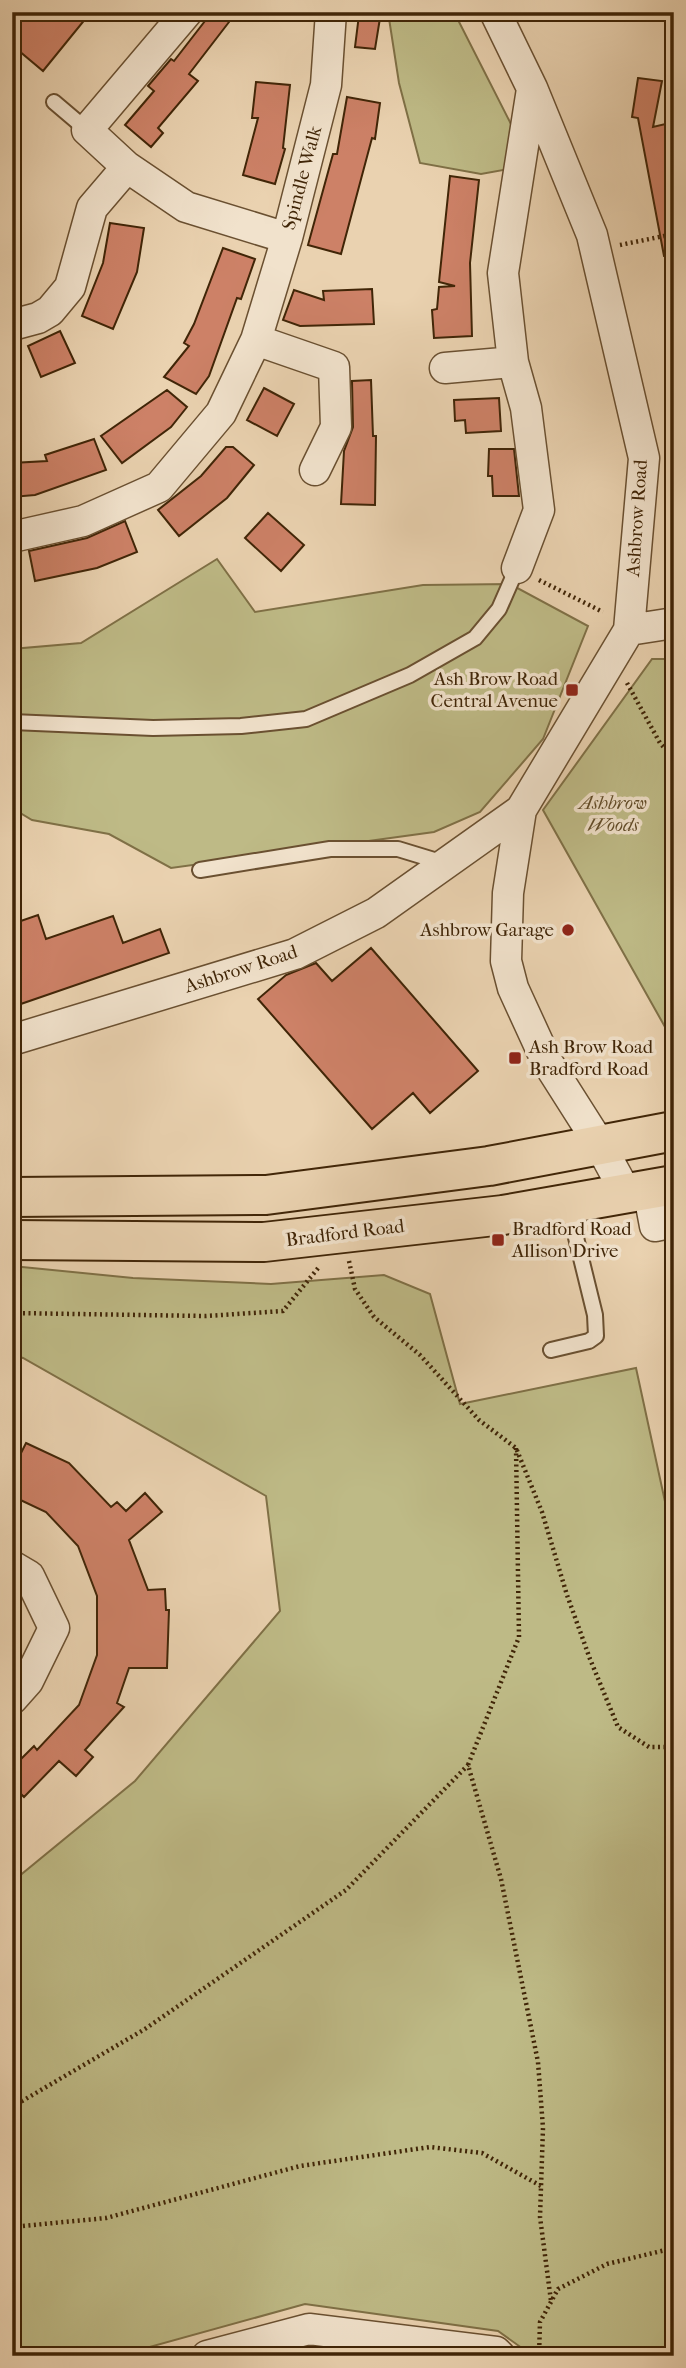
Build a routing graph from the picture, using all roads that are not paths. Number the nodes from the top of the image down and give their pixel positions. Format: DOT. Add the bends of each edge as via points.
graph roads {
  1 [pos="187,12"];
  2 [pos="331,12"];
  3 [pos="495,12"];
  4 [pos="532,88"];
  5 [pos="54,102"];
  6 [pos="87,130"];
  7 [pos="127,167"];
  8 [pos="287,238"];
  9 [pos="12,325"];
  10 [pos="256,340"];
  11 [pos="513,362"];
  12 [pos="445,369"];
  13 [pos="315,470"];
  14 [pos="12,537"];
  15 [pos="517,568"];
  16 [pos="674,623"];
  17 [pos="629,628"];
  18 [pos="12,722"];
  19 [pos="521,810"];
  20 [pos="445,863"];
  21 [pos="200,870"];
  22 [pos="12,1040"];
  23 [pos="674,1130"];
  24 [pos="600,1145"];
  25 [pos="649,1189"];
  26 [pos="12,1197"];
  27 [pos="568,1203"];
  28 [pos="674,1222"];
  29 [pos="12,1240"];
  30 [pos="551,1350"];
  31 [pos="12,1566"];
  32 [pos="12,1699"];
  33 [pos="207,2356"];
  34 [pos="500,2356"];
  1 -- 6 [label="street"];
  2 -- 8 [label="street, Spindle Walk" via="326,85"];
  3 -- 4 [label="street, Ashbrow Road"];
  4 -- 11 [label="street" via="503,273"];
  4 -- 17 [label="street, Ashbrow Road" via="592,235 644,458"];
  5 -- 6 [label="lane"];
  6 -- 7 [label="street"];
  7 -- 8 [label="street" via="186,207"];
  7 -- 9 [label="street" via="92,208 70,287 50,311"];
  8 -- 10 [label="street, Spindle Walk"];
  10 -- 13 [label="street" via="334,367 336,427"];
  10 -- 14 [label="street, Spindle Walk" via="221,413 159,487 83,521"];
  11 -- 12 [label="street"];
  11 -- 15 [label="street" via="526,408 538,510"];
  15 -- 18 [label="lane" via="499,609 474,638 410,675 306,719 153,728"];
  16 -- 17 [label="street"];
  17 -- 19 [label="street, Ashbrow Road"];
  19 -- 20 [label="street, Ashbrow Road"];
  19 -- 24 [label="street, Ashbrow Road" via="508,893 506,961 545,1060"];
  20 -- 21 [label="lane" via="398,849 330,849"];
  20 -- 22 [label="street, Ashbrow Road" via="376,912 295,954"];
  23 -- 24 [label="main road"];
  24 -- 25 [label="street, Ashbrow Road"];
  24 -- 26 [label="main road" via="489,1166 266,1195"];
  25 -- 27 [label="main road, Bradford Road"];
  25 -- 28 [label="street, Ashbrow Road" via="655,1226"];
  27 -- 29 [label="main road, Bradford Road" via="264,1242"];
  27 -- 30 [label="lane" via="596,1336"];
  31 -- 32 [label="street" via="29,1576 54,1628 28,1681"];
  33 -- 34 [label="street" via="309,2329"];
}
